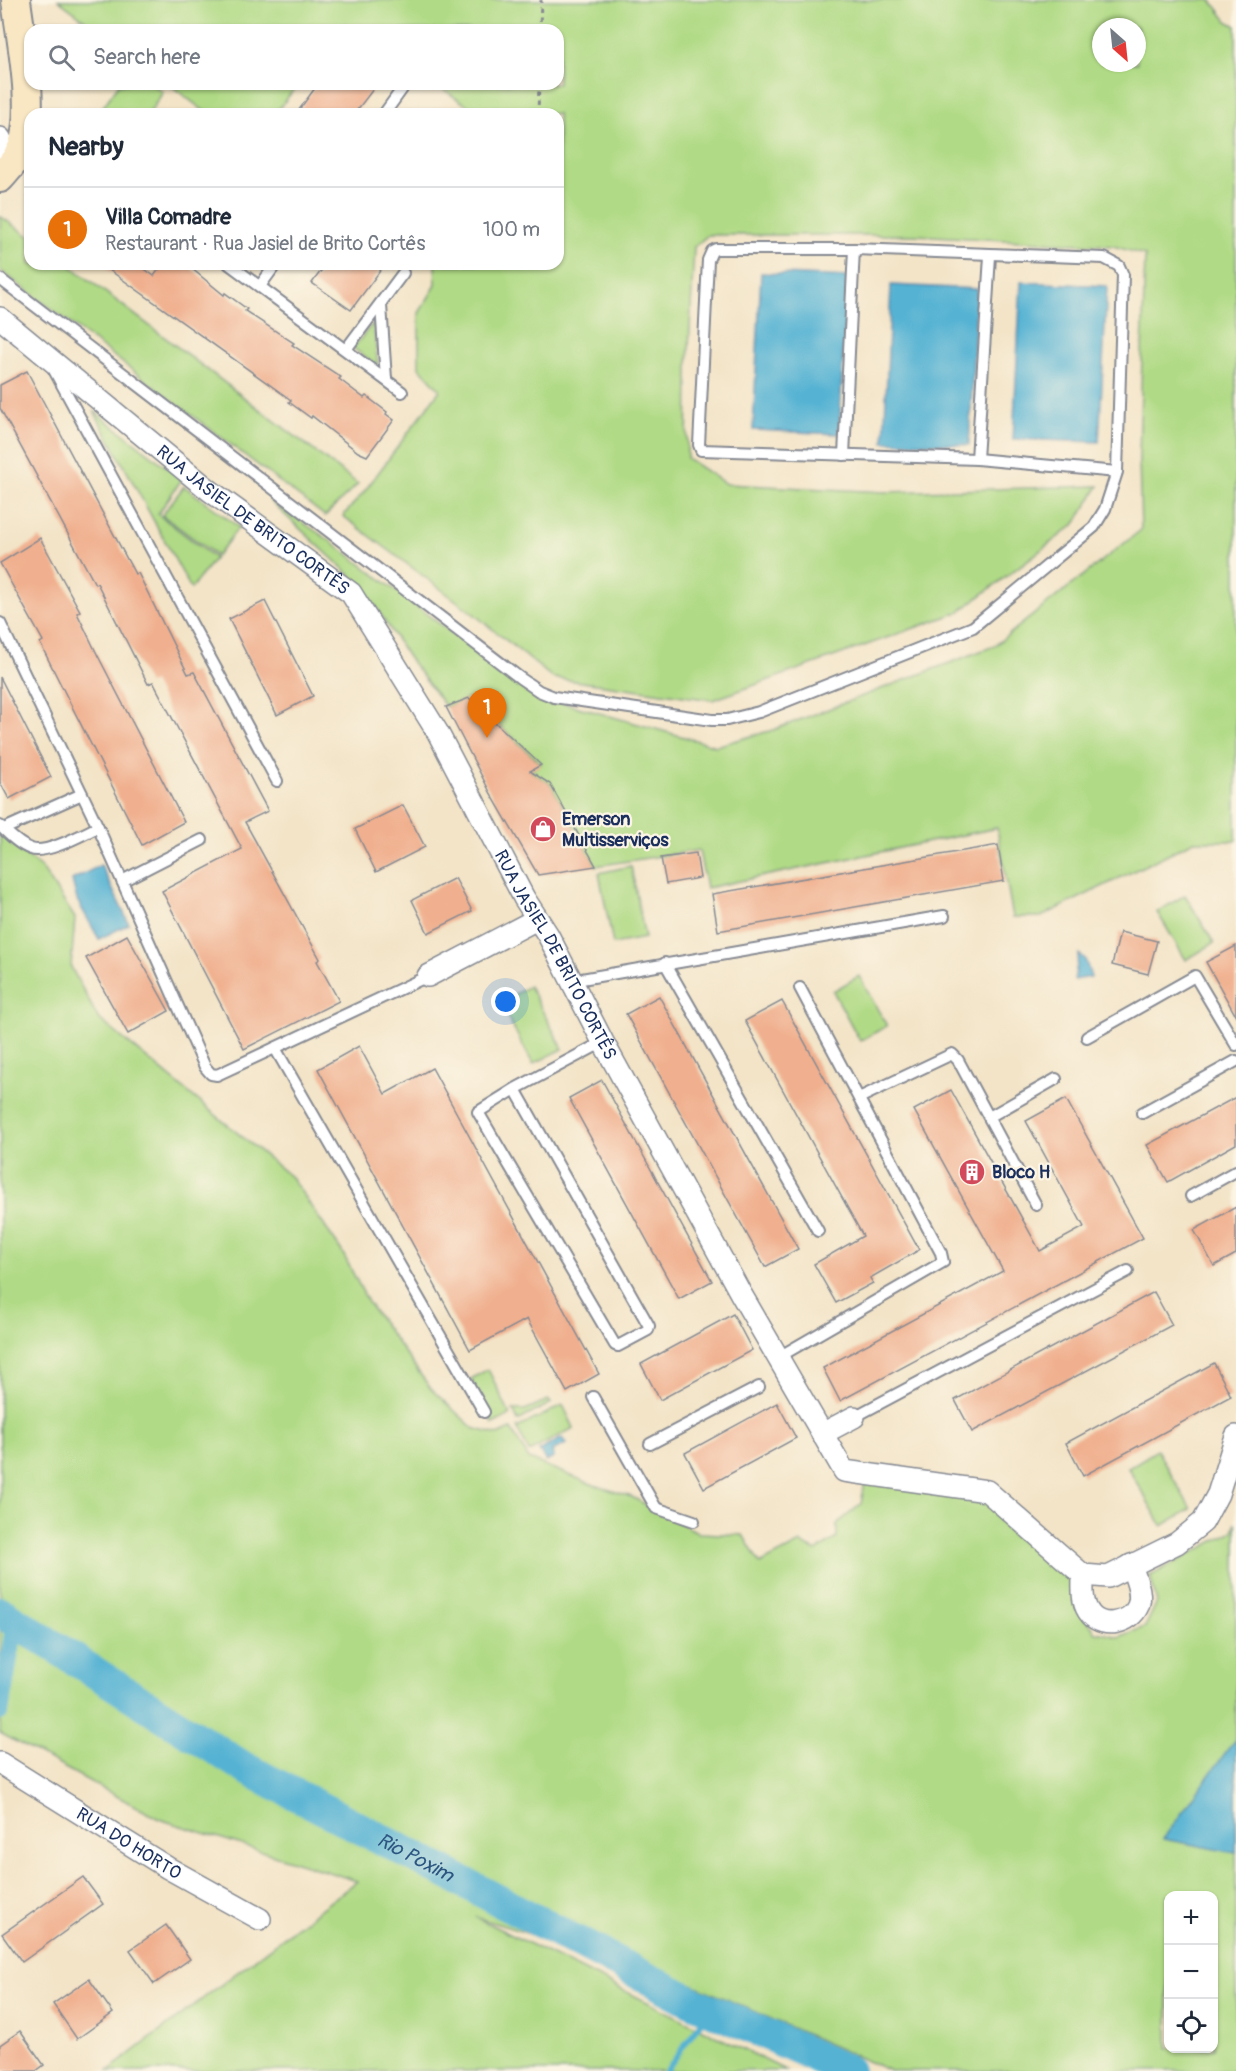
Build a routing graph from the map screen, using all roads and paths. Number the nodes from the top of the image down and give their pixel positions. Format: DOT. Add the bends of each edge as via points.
graph roads {
  1 [pos="16,0"];
  2 [pos="541,0"];
  3 [pos="540,24"];
  4 [pos="24,59"];
  5 [pos="27,90"];
  6 [pos="401,90"];
  7 [pos="538,90"];
  8 [pos="28,108"];
  9 [pos="388,108"];
  10 [pos="538,108"];
  11 [pos="0,138"];
  12 [pos="24,140"];
  13 [pos="6,171"];
  14 [pos="854,249"];
  15 [pos="990,256"];
  16 [pos="237,270"];
  17 [pos="272,270"];
  18 [pos="404,273"];
  19 [pos="0,279"];
  20 [pos="260,286"];
  21 [pos="381,305"];
  22 [pos="0,318"];
  23 [pos="347,348"];
  24 [pos="47,357"];
  25 [pos="386,379"];
  26 [pos="402,392"];
  27 [pos="844,455"];
  28 [pos="977,459"];
  29 [pos="1117,472"];
  30 [pos="0,624"];
  31 [pos="277,781"];
  32 [pos="82,794"];
  33 [pos="2,827"];
  34 [pos="98,827"];
  35 [pos="202,840"];
  36 [pos="122,881"];
  37 [pos="944,916"];
  38 [pos="537,919"];
  39 [pos="665,963"];
  40 [pos="428,976"];
  41 [pos="570,981"];
  42 [pos="800,988"];
  43 [pos="1087,1036"];
  44 [pos="603,1042"];
  45 [pos="1236,1045"];
  46 [pos="275,1048"];
  47 [pos="1236,1061"];
  48 [pos="1056,1079"];
  49 [pos="514,1089"];
  50 [pos="860,1098"];
  51 [pos="1142,1113"];
  52 [pos="988,1117"];
  53 [pos="1236,1171"];
  54 [pos="1191,1196"];
  55 [pos="1036,1205"];
  56 [pos="818,1231"];
  57 [pos="1128,1271"];
  58 [pos="777,1358"];
  59 [pos="759,1387"];
  60 [pos="593,1397"];
  61 [pos="484,1412"];
  62 [pos="854,1417"];
  63 [pos="822,1434"];
  64 [pos="1236,1437"];
  65 [pos="650,1444"];
  66 [pos="694,1521"];
  67 [pos="1131,1566"];
  68 [pos="1083,1575"];
  69 [pos="0,1763"];
  70 [pos="260,1919"];
  1 -- 4 [label="street"];
  2 -- 3 [label="path"];
  5 -- 8 [label="street"];
  6 -- 9 [label="lane"];
  7 -- 10 [label="path"];
  11 -- 13 [label="street"];
  12 -- 13 [label="street"];
  14 -- 15 [label="lane"];
  14 -- 27 [label="lane"];
  14 -- 27 [label="lane" via="712,251 708,261 699,445 705,452"];
  15 -- 28 [label="lane"];
  15 -- 29 [label="lane" via="1104,258 1119,266 1123,275"];
  16 -- 20 [label="lane"];
  17 -- 20 [label="lane"];
  18 -- 21 [label="lane"];
  19 -- 29 [label="lane" via="520,678 540,691 571,700 727,720 759,712 952,637 981,621 1094,527 1105,509"];
  20 -- 23 [label="lane"];
  21 -- 23 [label="lane"];
  21 -- 25 [label="lane"];
  22 -- 24 [label="street, RUA JASIEL DE BRITO CORTÊS"];
  23 -- 25 [label="lane"];
  24 -- 31 [label="lane"];
  24 -- 38 [label="street, RUA JASIEL DE BRITO CORTÊS" via="209,490 351,593 438,733"];
  25 -- 26 [label="lane"];
  27 -- 28 [label="lane"];
  28 -- 29 [label="lane"];
  30 -- 32 [label="lane"];
  32 -- 33 [label="lane"];
  32 -- 34 [label="lane"];
  33 -- 34 [label="lane" via="32,850 43,851"];
  34 -- 36 [label="lane"];
  35 -- 36 [label="lane"];
  36 -- 46 [label="lane" via="209,1072 217,1075"];
  37 -- 39 [label="lane"];
  38 -- 40 [label="street"];
  38 -- 41 [label="street, RUA JASIEL DE BRITO CORTÊS"];
  39 -- 41 [label="lane"];
  39 -- 56 [label="lane"];
  40 -- 46 [label="lane"];
  41 -- 44 [label="street, RUA JASIEL DE BRITO CORTÊS"];
  42 -- 50 [label="lane"];
  43 -- 45 [label="lane" via="1195,976"];
  44 -- 49 [label="lane"];
  44 -- 58 [label="street, RUA JASIEL DE BRITO CORTÊS"];
  46 -- 61 [label="lane"];
  47 -- 51 [label="lane"];
  48 -- 52 [label="lane"];
  49 -- 49 [label="lane" via="649,1326 618,1346 478,1113"];
  50 -- 52 [label="lane" via="952,1054"];
  50 -- 58 [label="lane" via="943,1262"];
  52 -- 55 [label="lane"];
  53 -- 54 [label="lane"];
  57 -- 62 [label="lane"];
  58 -- 63 [label="street, RUA JASIEL DE BRITO CORTÊS"];
  59 -- 65 [label="lane"];
  60 -- 66 [label="lane" via="656,1508"];
  62 -- 63 [label="street"];
  63 -- 68 [label="street, RUA JASIEL DE BRITO CORTÊS" via="848,1473 987,1491"];
  64 -- 67 [label="street" via="1218,1494 1203,1522 1177,1543"];
  67 -- 68 [label="street" via="1108,1577"];
  67 -- 68 [label="street" via="1139,1588 1138,1606 1126,1620 1108,1623 1092,1616 1083,1600"];
  69 -- 70 [label="street, RUA DO HORTO" via="168,1868"];
}
